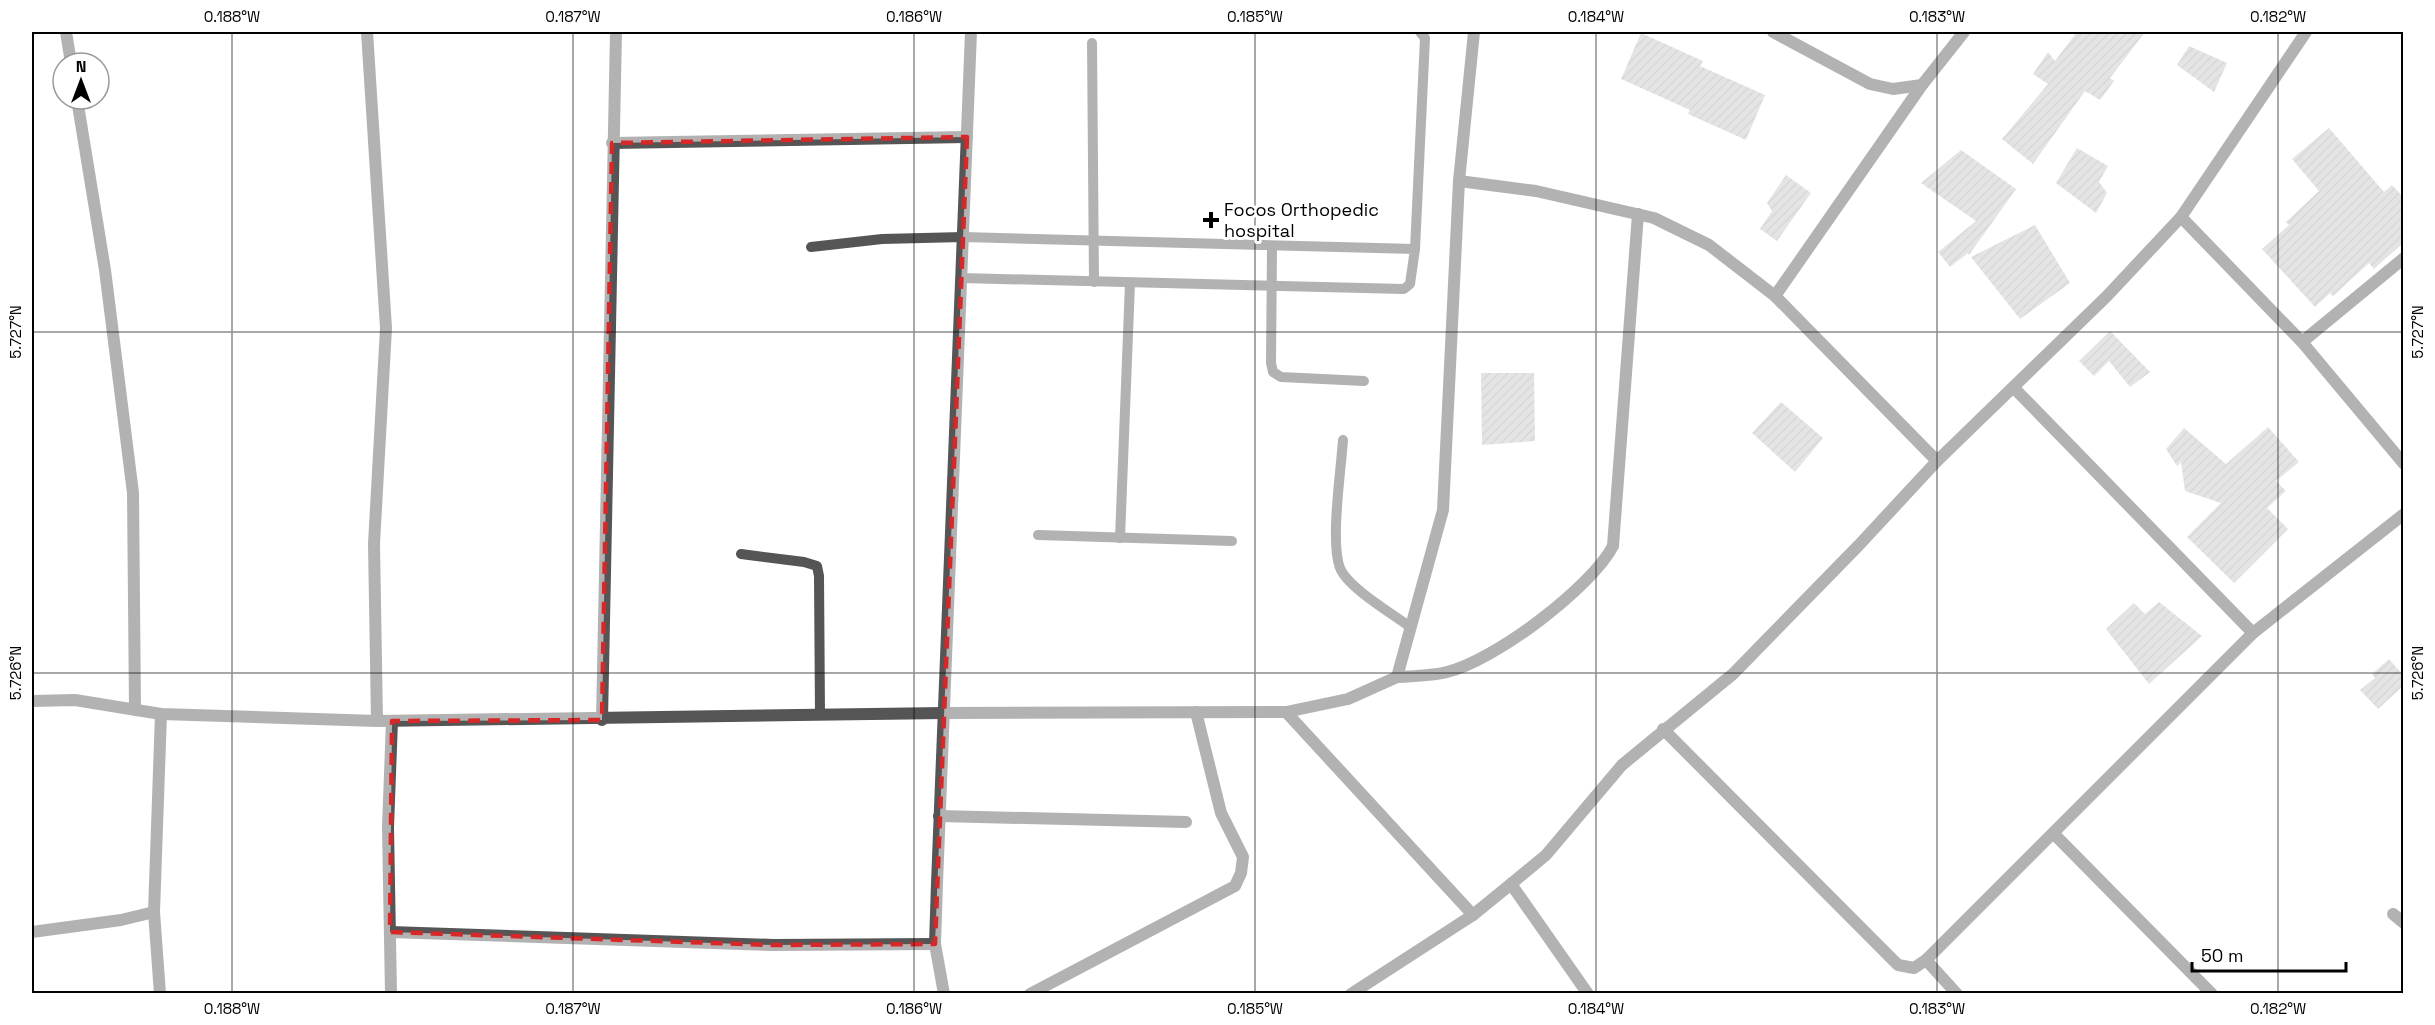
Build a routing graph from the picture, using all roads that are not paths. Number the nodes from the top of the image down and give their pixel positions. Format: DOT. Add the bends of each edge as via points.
graph roads {
  1 [pos="66,32"];
  2 [pos="367,32"];
  3 [pos="616,32"];
  4 [pos="971,32"];
  5 [pos="1420,32"];
  6 [pos="1474,32"];
  7 [pos="1773,32"];
  8 [pos="1964,32"];
  9 [pos="2306,32"];
  10 [pos="1092,43"];
  11 [pos="69,51"];
  12 [pos="1922,85"];
  13 [pos="79,111"];
  14 [pos="967,137"];
  15 [pos="612,143"];
  16 [pos="1459,181"];
  17 [pos="1638,214"];
  18 [pos="2181,217"];
  19 [pos="963,237"];
  20 [pos="1094,241"];
  21 [pos="811,247"];
  22 [pos="1272,247"];
  23 [pos="1415,249"];
  24 [pos="2403,258"];
  25 [pos="961,278"];
  26 [pos="1094,282"];
  27 [pos="1130,283"];
  28 [pos="1272,287"];
  29 [pos="1775,296"];
  30 [pos="2302,342"];
  31 [pos="1364,381"];
  32 [pos="2014,388"];
  33 [pos="1343,440"];
  34 [pos="1937,461"];
  35 [pos="2403,464"];
  36 [pos="2403,514"];
  37 [pos="1038,535"];
  38 [pos="1120,538"];
  39 [pos="1232,541"];
  40 [pos="741,554"];
  41 [pos="1410,627"];
  42 [pos="2253,633"];
  43 [pos="1397,677"];
  44 [pos="32,701"];
  45 [pos="135,710"];
  46 [pos="1196,712"];
  47 [pos="1286,712"];
  48 [pos="944,713"];
  49 [pos="161,714"];
  50 [pos="820,715"];
  51 [pos="602,720"];
  52 [pos="377,721"];
  53 [pos="392,721"];
  54 [pos="1663,729"];
  55 [pos="939,816"];
  56 [pos="1186,822"];
  57 [pos="2054,834"];
  58 [pos="1511,884"];
  59 [pos="154,912"];
  60 [pos="2393,914"];
  61 [pos="1473,915"];
  62 [pos="2403,923"];
  63 [pos="32,932"];
  64 [pos="390,932"];
  65 [pos="935,944"];
  66 [pos="1926,960"];
  67 [pos="160,993"];
  68 [pos="391,993"];
  69 [pos="944,993"];
  70 [pos="1030,993"];
  71 [pos="1351,993"];
  72 [pos="1588,993"];
  73 [pos="1957,993"];
  74 [pos="2212,993"];
  1 -- 11 [label="street"];
  2 -- 52 [label="street" via="386,328 374,544"];
  3 -- 15 [label="street"];
  4 -- 14 [label="street"];
  5 -- 23 [label="lane" via="1425,39"];
  6 -- 16 [label="street"];
  7 -- 12 [label="street" via="1870,84 1893,89"];
  8 -- 12 [label="street"];
  9 -- 18 [label="street"];
  10 -- 20 [label="lane"];
  12 -- 29 [label="street"];
  13 -- 45 [label="street" via="105,270 133,493"];
  14 -- 15 [label="street"];
  14 -- 19 [label="street"];
  15 -- 51 [label="street"];
  16 -- 17 [label="street" via="1536,191"];
  16 -- 41 [label="street" via="1443,510"];
  17 -- 29 [label="street" via="1709,245"];
  17 -- 43 [label="street" via="1613,546 1604,563 1526,631 1447,673"];
  18 -- 30 [label="street"];
  18 -- 32 [label="street"];
  19 -- 20 [label="lane"];
  19 -- 21 [label="lane" via="882,239"];
  19 -- 25 [label="street"];
  20 -- 22 [label="lane"];
  20 -- 26 [label="lane"];
  22 -- 23 [label="lane"];
  22 -- 28 [label="lane"];
  23 -- 28 [label="lane" via="1410,284 1404,289"];
  24 -- 30 [label="street"];
  25 -- 26 [label="lane"];
  25 -- 48 [label="street"];
  26 -- 27 [label="lane"];
  27 -- 28 [label="lane"];
  27 -- 38 [label="lane"];
  28 -- 31 [label="lane" via="1273,372 1281,377"];
  29 -- 34 [label="street"];
  30 -- 35 [label="street"];
  32 -- 34 [label="street"];
  32 -- 42 [label="street"];
  33 -- 41 [label="lane" via="1337,548 1341,569 1352,583"];
  34 -- 54 [label="street" via="1733,674"];
  36 -- 42 [label="street"];
  37 -- 38 [label="lane"];
  38 -- 39 [label="lane"];
  40 -- 50 [label="lane" via="817,566"];
  41 -- 43 [label="street"];
  42 -- 57 [label="street"];
  43 -- 47 [label="street" via="1348,699"];
  44 -- 45 [label="street" via="75,700"];
  45 -- 49 [label="street"];
  46 -- 47 [label="street"];
  46 -- 48 [label="street"];
  46 -- 70 [label="street" via="1221,813 1243,857 1235,886"];
  47 -- 61 [label="street"];
  48 -- 50 [label="street"];
  48 -- 55 [label="street"];
  49 -- 52 [label="street"];
  49 -- 59 [label="street"];
  50 -- 51 [label="street"];
  51 -- 53 [label="street"];
  52 -- 53 [label="street"];
  53 -- 64 [label="street"];
  54 -- 58 [label="street" via="1622,765 1546,855"];
  54 -- 66 [label="street" via="1898,964 1914,968"];
  55 -- 56 [label="street"];
  55 -- 65 [label="street"];
  57 -- 66 [label="street"];
  57 -- 74 [label="street"];
  58 -- 61 [label="street"];
  58 -- 72 [label="street"];
  59 -- 63 [label="street"];
  59 -- 67 [label="street"];
  60 -- 62 [label="street"];
  61 -- 71 [label="street"];
  64 -- 65 [label="street" via="773,945"];
  64 -- 68 [label="street"];
  65 -- 69 [label="street"];
  66 -- 73 [label="street"];
}
